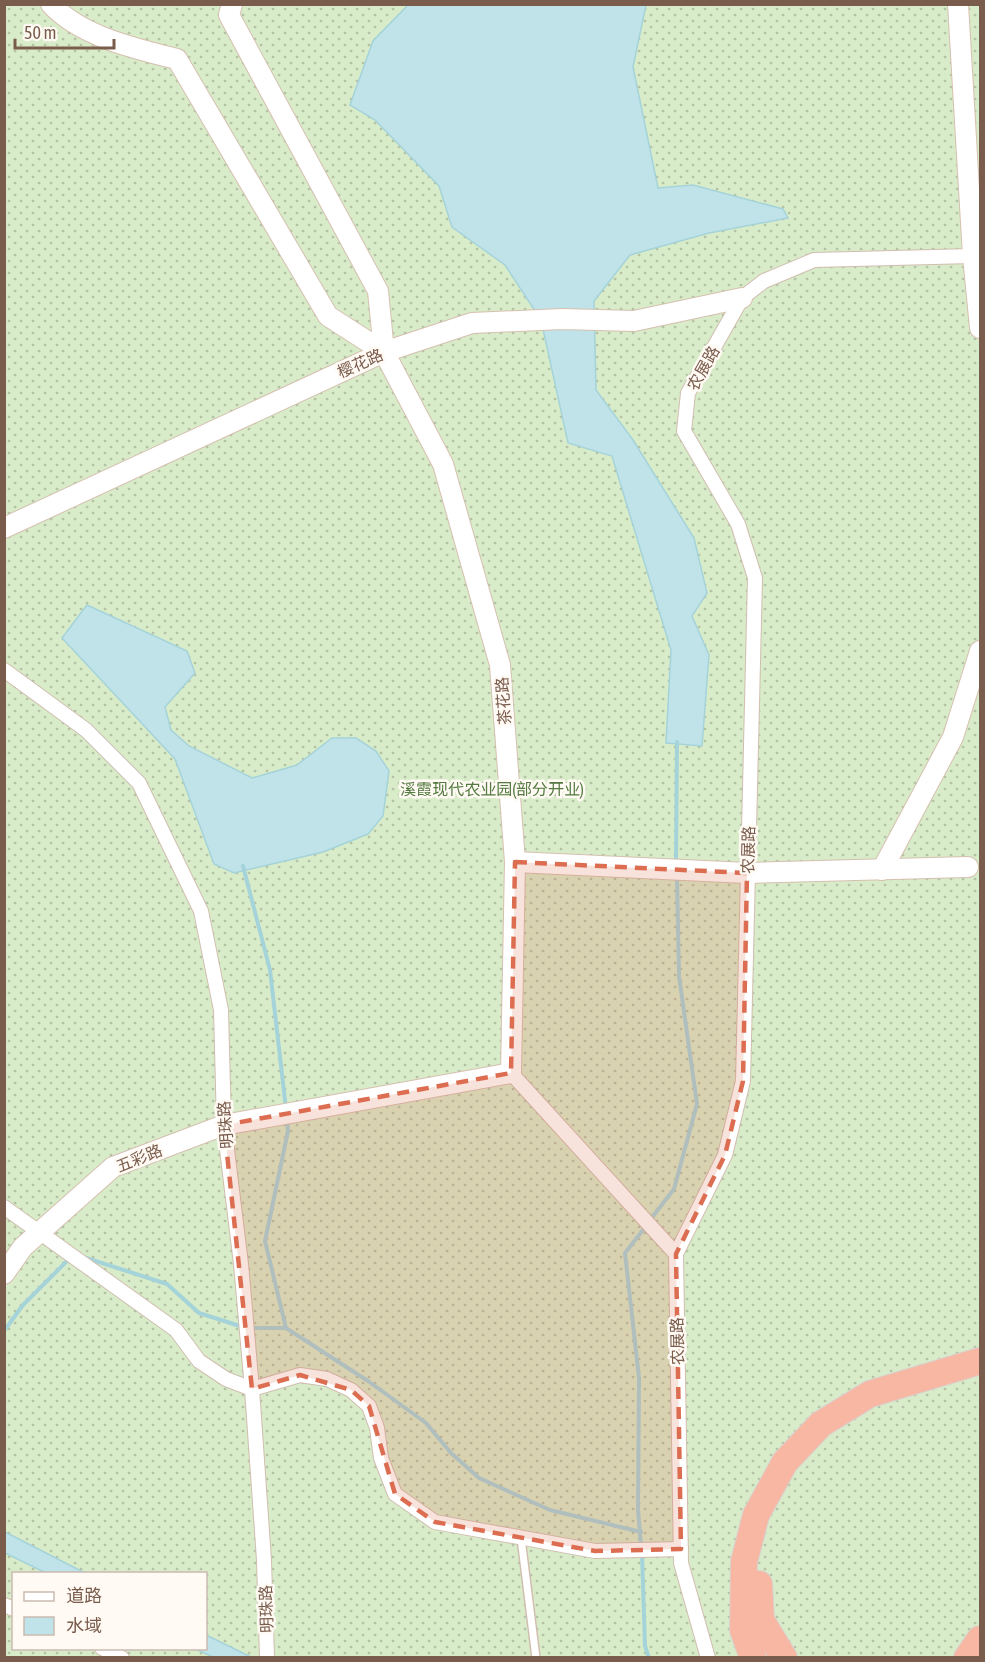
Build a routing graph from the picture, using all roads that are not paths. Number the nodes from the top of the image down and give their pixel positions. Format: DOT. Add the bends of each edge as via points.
graph roads {
  1 [pos="51,4"];
  2 [pos="232,4"];
  3 [pos="958,4"];
  4 [pos="972,256"];
  5 [pos="742,298"];
  6 [pos="981,328"];
  7 [pos="384,352"];
  8 [pos="4,528"];
  9 [pos="981,651"];
  10 [pos="4,670"];
  11 [pos="515,862"];
  12 [pos="974,867"];
  13 [pos="882,870"];
  14 [pos="747,873"];
  15 [pos="511,1073"];
  16 [pos="224,1125"];
  17 [pos="4,1207"];
  18 [pos="38,1233"];
  19 [pos="676,1254"];
  20 [pos="4,1274"];
  21 [pos="980,1369"];
  22 [pos="252,1389"];
  23 [pos="521,1538"];
  24 [pos="681,1549"];
  25 [pos="981,1639"];
  26 [pos="106,1650"];
  27 [pos="122,1658"];
  28 [pos="267,1658"];
  29 [pos="536,1658"];
  30 [pos="708,1658"];
  31 [pos="753,1658"];
  32 [pos="784,1658"];
  33 [pos="967,1658"];
  1 -- 7 [label="street" via="62,17 126,46 177,59 328,316"];
  2 -- 7 [label="street" via="229,15 378,291"];
  3 -- 4 [label="street"];
  4 -- 5 [label="street, 农展路" via="814,260 764,281"];
  4 -- 6 [label="street"];
  5 -- 7 [label="street, 樱花路" via="634,321 472,323"];
  5 -- 14 [label="street, 农展路" via="688,393 684,431 738,524 755,578"];
  7 -- 8 [label="street, 樱花路"];
  7 -- 11 [label="street, 茶花路" via="443,464 500,664"];
  9 -- 13 [label="street" via="953,737"];
  10 -- 16 [label="street, 明珠路" via="86,730 139,783 201,911 221,1010"];
  11 -- 14 [label="street"];
  11 -- 15 [label="street, 茶花路"];
  12 -- 13 [label="street"];
  13 -- 14 [label="street"];
  14 -- 19 [label="street, 农展路" via="743,1081 725,1155"];
  15 -- 16 [label="street, 五彩路"];
  15 -- 19 [label="street"];
  16 -- 18 [label="street, 五彩路" via="112,1167"];
  16 -- 22 [label="street, 明珠路"];
  17 -- 18 [label="street"];
  18 -- 20 [label="street, 五彩路"];
  18 -- 22 [label="street" via="176,1330 199,1361 226,1379"];
  19 -- 24 [label="street, 农展路"];
  21 -- 31 [label="highway" via="870,1394 821,1424 785,1462 756,1515 744,1562 743,1630"];
  21 -- 32 [label="highway" via="875,1406 830,1435 796,1470 769,1520 758,1564 761,1620"];
  22 -- 23 [label="street" via="300,1375 327,1379 351,1390 369,1406 381,1458 395,1494 435,1522"];
  22 -- 28 [label="street, 明珠路"];
  23 -- 24 [label="street" via="595,1551"];
  23 -- 29 [label="lane"];
  24 -- 30 [label="street, 农展路" via="681,1563"];
  25 -- 33 [label="highway"];
  26 -- 27 [label="street"];
}
